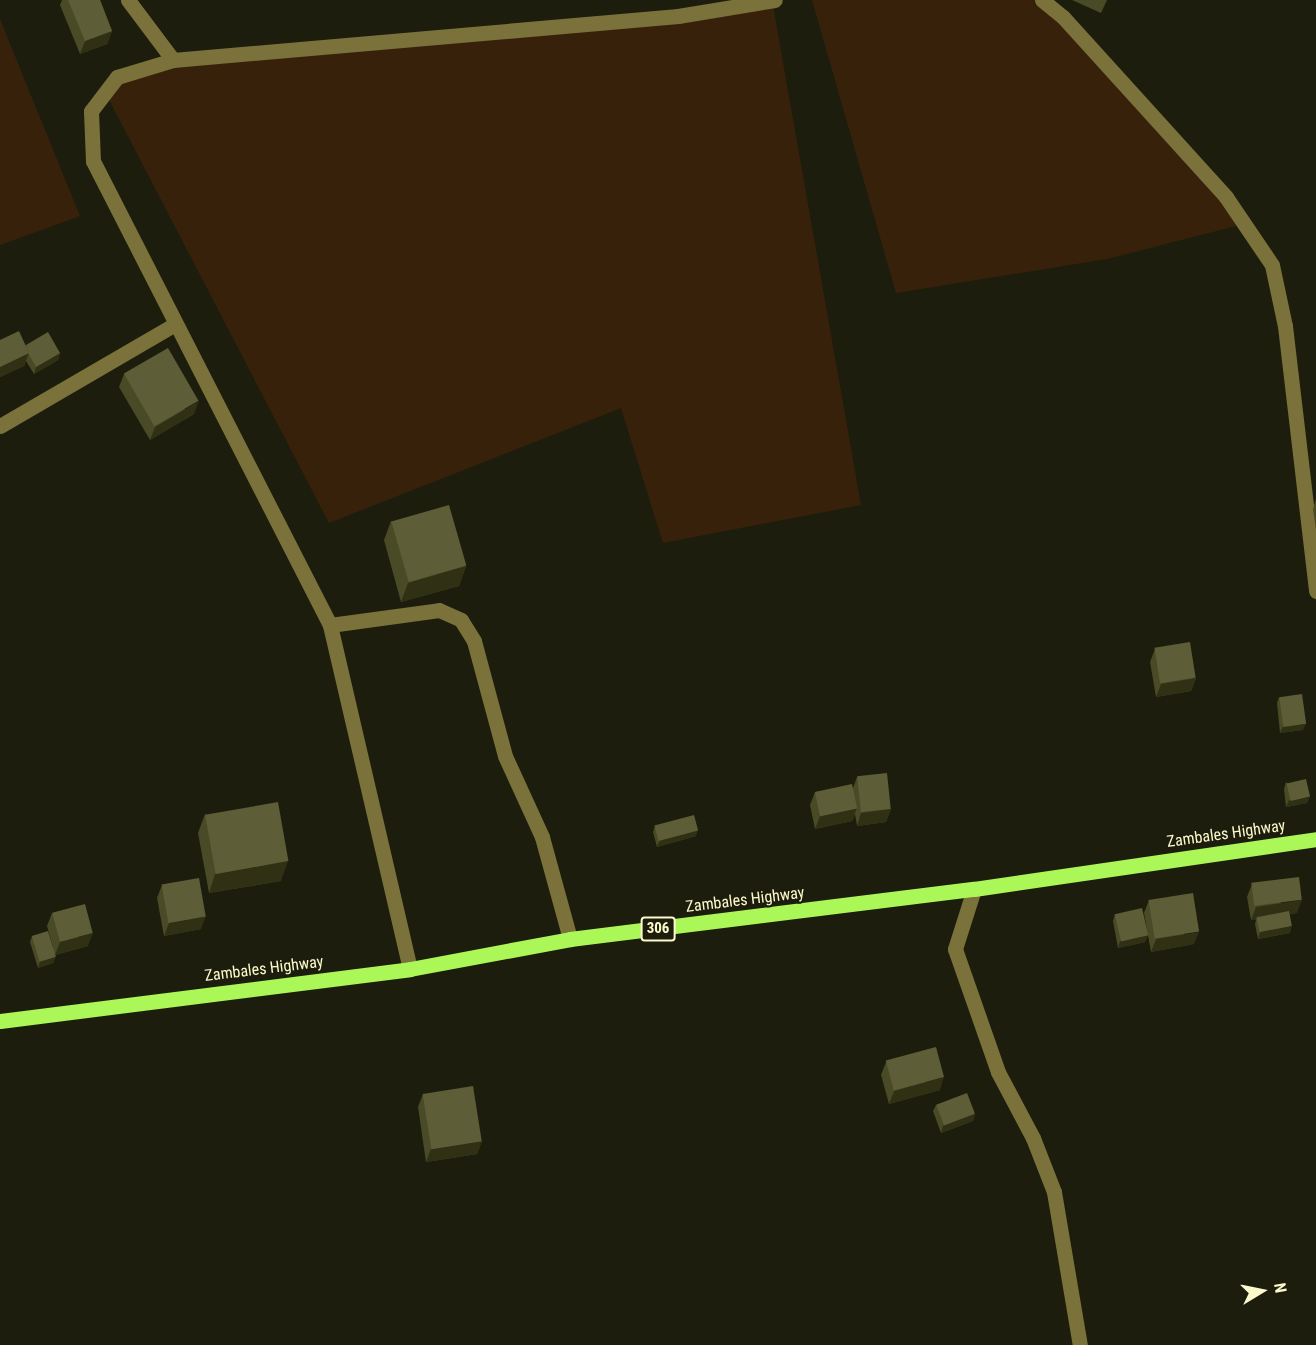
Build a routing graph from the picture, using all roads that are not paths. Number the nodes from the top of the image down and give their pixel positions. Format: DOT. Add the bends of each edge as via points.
graph roads {
  1 [pos="128,0"];
  2 [pos="775,0"];
  3 [pos="1042,0"];
  4 [pos="173,60"];
  5 [pos="175,324"];
  6 [pos="0,426"];
  7 [pos="1316,591"];
  8 [pos="330,626"];
  9 [pos="1316,839"];
  10 [pos="974,890"];
  11 [pos="570,939"];
  12 [pos="410,969"];
  13 [pos="0,1021"];
  14 [pos="1080,1345"];
  1 -- 4 [label="lane"];
  2 -- 4 [label="lane" via="678,16"];
  3 -- 7 [label="lane" via="1063,17 1226,197 1272,265 1285,326"];
  4 -- 5 [label="lane" via="117,76 91,111 93,160"];
  5 -- 6 [label="lane"];
  5 -- 8 [label="lane"];
  8 -- 11 [label="lane" via="439,610 461,620 474,641 505,756 542,837"];
  8 -- 12 [label="lane"];
  9 -- 10 [label="main road, Zambales Highway / 306"];
  10 -- 11 [label="main road, Zambales Highway / 306"];
  10 -- 14 [label="lane" via="955,949 998,1072 1033,1138 1054,1192"];
  11 -- 12 [label="main road, Zambales Highway / 306"];
  12 -- 13 [label="main road, Zambales Highway / 306"];
}
